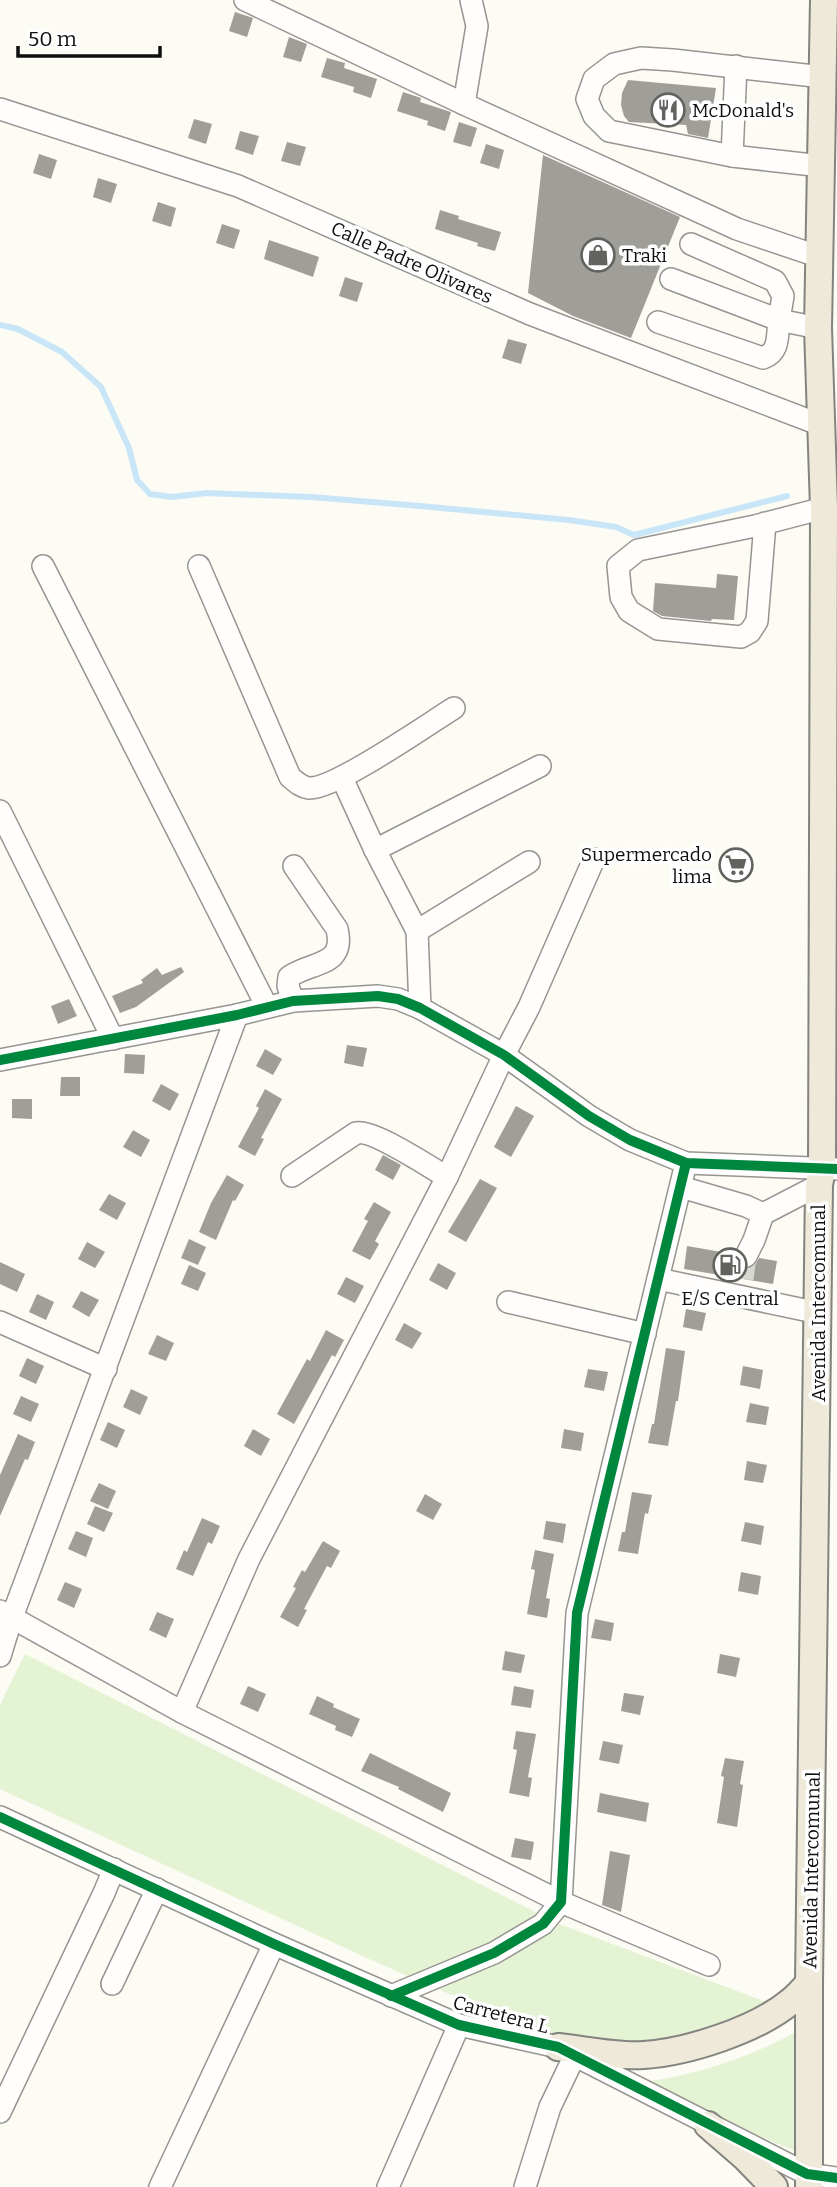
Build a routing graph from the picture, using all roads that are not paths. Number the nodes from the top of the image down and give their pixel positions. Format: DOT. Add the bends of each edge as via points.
graph roads {
  1 [pos="245,0"];
  2 [pos="471,0"];
  3 [pos="824,0"];
  4 [pos="736,66"];
  5 [pos="823,77"];
  6 [pos="464,104"];
  7 [pos="0,109"];
  8 [pos="733,156"];
  9 [pos="822,166"];
  10 [pos="691,244"];
  11 [pos="820,257"];
  12 [pos="671,279"];
  13 [pos="779,320"];
  14 [pos="658,322"];
  15 [pos="818,328"];
  16 [pos="821,425"];
  17 [pos="824,508"];
  18 [pos="765,523"];
  19 [pos="43,566"];
  20 [pos="199,566"];
  21 [pos="454,708"];
  22 [pos="540,766"];
  23 [pos="342,778"];
  24 [pos="0,811"];
  25 [pos="375,850"];
  26 [pos="594,859"];
  27 [pos="529,862"];
  28 [pos="294,866"];
  29 [pos="417,931"];
  30 [pos="293,1001"];
  31 [pos="267,1007"];
  32 [pos="421,1008"];
  33 [pos="237,1015"];
  34 [pos="113,1039"];
  35 [pos="504,1055"];
  36 [pos="1,1062"];
  37 [pos="685,1163"];
  38 [pos="826,1175"];
  39 [pos="292,1176"];
  40 [pos="447,1177"];
  41 [pos="681,1187"];
  42 [pos="763,1214"];
  43 [pos="746,1256"];
  44 [pos="658,1279"];
  45 [pos="508,1302"];
  46 [pos="818,1313"];
  47 [pos="0,1322"];
  48 [pos="645,1334"];
  49 [pos="106,1369"];
  50 [pos="6,1614"];
  51 [pos="0,1656"];
  52 [pos="182,1712"];
  53 [pos="0,1817"];
  54 [pos="114,1868"];
  55 [pos="157,1889"];
  56 [pos="561,1902"];
  57 [pos="274,1944"];
  58 [pos="709,1965"];
  59 [pos="809,1983"];
  60 [pos="112,1984"];
  61 [pos="391,1996"];
  62 [pos="459,2025"];
  63 [pos="566,2052"];
  64 [pos="0,2112"];
  65 [pos="708,2125"];
  66 [pos="837,2178"];
  67 [pos="808,2181"];
  68 [pos="160,2187"];
  69 [pos="388,2187"];
  70 [pos="525,2187"];
  71 [pos="774,2187"];
  1 -- 6 [label="street"];
  2 -- 6 [label="street" via="477,26"];
  3 -- 5 [label="main road, Avenida Intercomunal"];
  4 -- 5 [label="street"];
  4 -- 8 [label="street"];
  4 -- 8 [label="street" via="641,58 614,64 594,79 587,99 594,116 609,131"];
  5 -- 9 [label="main road, Avenida Intercomunal"];
  6 -- 11 [label="street" via="737,229"];
  7 -- 16 [label="street, Calle Padre Olivares" via="238,187 530,314"];
  8 -- 9 [label="street"];
  9 -- 11 [label="main road, Avenida Intercomunal"];
  10 -- 13 [label="street" via="775,281 783,296"];
  11 -- 15 [label="main road, Avenida Intercomunal"];
  12 -- 13 [label="street"];
  13 -- 14 [label="street" via="776,348 763,358"];
  13 -- 15 [label="street"];
  15 -- 16 [label="main road, Avenida Intercomunal"];
  16 -- 17 [label="main road, Avenida Intercomunal"];
  17 -- 18 [label="street"];
  17 -- 38 [label="main road, Avenida Intercomunal"];
  18 -- 18 [label="street" via="638,550 618,566 621,597 629,611 659,629 741,637 750,632 757,621"];
  19 -- 31 [label="street"];
  20 -- 23 [label="street" via="290,777 311,788"];
  21 -- 23 [label="street"];
  22 -- 25 [label="street"];
  23 -- 25 [label="street"];
  24 -- 34 [label="street"];
  25 -- 29 [label="street"];
  26 -- 35 [label="street"];
  27 -- 29 [label="street"];
  28 -- 30 [label="street" via="337,929 339,939 332,958 289,977"];
  29 -- 32 [label="street"];
  30 -- 31 [label="street"];
  30 -- 32 [label="street" via="377,996"];
  31 -- 33 [label="street"];
  32 -- 35 [label="street"];
  33 -- 34 [label="street"];
  33 -- 49 [label="street"];
  34 -- 36 [label="street"];
  35 -- 37 [label="street" via="589,1116 630,1140"];
  35 -- 40 [label="street"];
  37 -- 38 [label="street"];
  37 -- 41 [label="street"];
  38 -- 42 [label="street"];
  38 -- 46 [label="main road, Avenida Intercomunal"];
  39 -- 40 [label="street" via="362,1132"];
  40 -- 52 [label="street" via="249,1559"];
  41 -- 42 [label="street"];
  41 -- 44 [label="street"];
  42 -- 43 [label="street"];
  44 -- 46 [label="street" via="744,1289"];
  44 -- 48 [label="street"];
  45 -- 48 [label="street"];
  46 -- 59 [label="main road, Avenida Intercomunal"];
  47 -- 49 [label="street"];
  48 -- 56 [label="street" via="577,1613"];
  49 -- 50 [label="street"];
  50 -- 51 [label="street"];
  50 -- 52 [label="street"];
  52 -- 56 [label="street"];
  53 -- 54 [label="street, Carretera L"];
  54 -- 55 [label="street, Carretera L"];
  54 -- 64 [label="street"];
  55 -- 57 [label="street, Carretera L"];
  55 -- 60 [label="street"];
  56 -- 58 [label="street"];
  56 -- 61 [label="street" via="543,1924 494,1953"];
  57 -- 61 [label="street, Carretera L"];
  57 -- 68 [label="street"];
  59 -- 63 [label="main road" via="790,2003 765,2018 697,2046 644,2055"];
  59 -- 67 [label="main road, Avenida Intercomunal"];
  61 -- 62 [label="street, Carretera L"];
  62 -- 63 [label="street, Carretera L"];
  62 -- 69 [label="street"];
  63 -- 65 [label="street, Carretera L"];
  63 -- 70 [label="street"];
  65 -- 67 [label="street, Carretera L"];
  65 -- 71 [label="main road"];
  66 -- 67 [label="street, Carretera L"];
}
